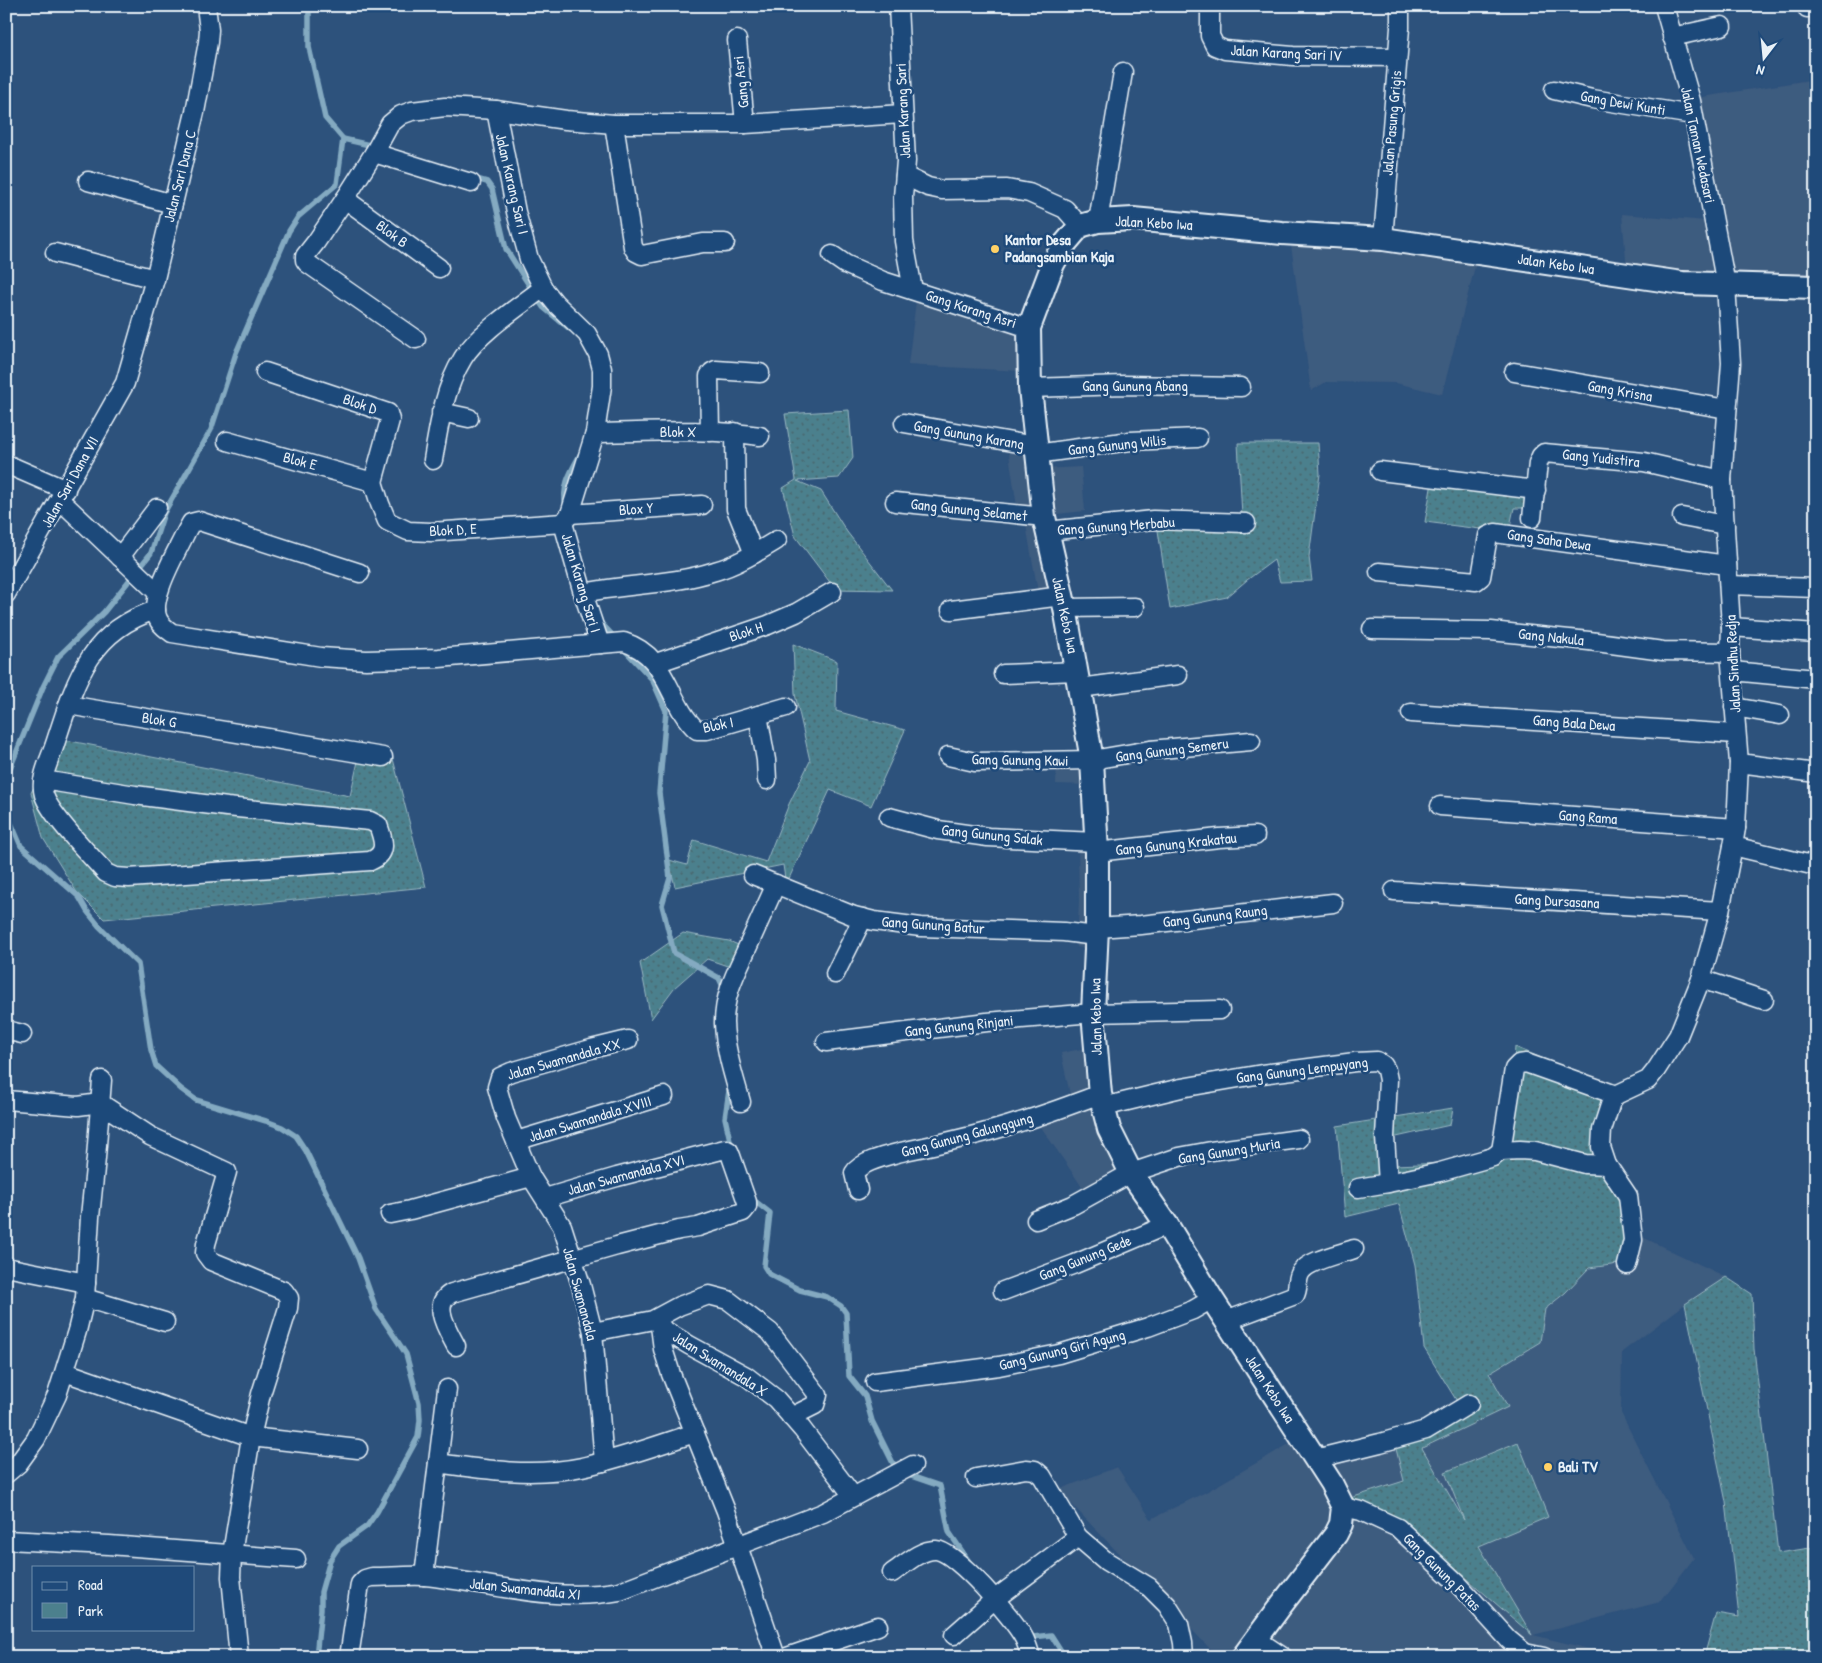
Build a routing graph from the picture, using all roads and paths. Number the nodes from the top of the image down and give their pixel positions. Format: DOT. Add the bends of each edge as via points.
graph roads {
  1 [pos="206,6"];
  2 [pos="898,6"];
  3 [pos="1210,6"];
  4 [pos="1400,6"];
  5 [pos="1664,6"];
  6 [pos="1722,26"];
  7 [pos="1672,37"];
  8 [pos="736,40"];
  9 [pos="1397,57"];
  10 [pos="1123,72"];
  11 [pos="1554,90"];
  12 [pos="496,110"];
  13 [pos="903,114"];
  14 [pos="1693,115"];
  15 [pos="614,124"];
  16 [pos="745,124"];
  17 [pos="374,153"];
  18 [pos="905,176"];
  19 [pos="88,181"];
  20 [pos="471,183"];
  21 [pos="345,199"];
  22 [pos="173,204"];
  23 [pos="1089,224"];
  24 [pos="1383,239"];
  25 [pos="725,243"];
  26 [pos="55,253"];
  27 [pos="832,255"];
  28 [pos="439,268"];
  29 [pos="155,279"];
  30 [pos="1726,285"];
  31 [pos="1816,287"];
  32 [pos="543,288"];
  33 [pos="913,290"];
  34 [pos="1029,328"];
  35 [pos="416,339"];
  36 [pos="138,343"];
  37 [pos="265,372"];
  38 [pos="1514,372"];
  39 [pos="760,373"];
  40 [pos="1241,387"];
  41 [pos="1030,388"];
  42 [pos="1727,409"];
  43 [pos="441,412"];
  44 [pos="469,418"];
  45 [pos="904,423"];
  46 [pos="710,432"];
  47 [pos="735,432"];
  48 [pos="595,433"];
  49 [pos="760,436"];
  50 [pos="1198,438"];
  51 [pos="227,441"];
  52 [pos="1036,450"];
  53 [pos="433,460"];
  54 [pos="6,464"];
  55 [pos="1380,471"];
  56 [pos="1722,480"];
  57 [pos="373,482"];
  58 [pos="1536,490"];
  59 [pos="63,495"];
  60 [pos="895,502"];
  61 [pos="702,505"];
  62 [pos="157,508"];
  63 [pos="1682,517"];
  64 [pos="1532,518"];
  65 [pos="567,519"];
  66 [pos="1246,523"];
  67 [pos="1046,524"];
  68 [pos="1725,525"];
  69 [pos="777,540"];
  70 [pos="754,554"];
  71 [pos="120,557"];
  72 [pos="1727,565"];
  73 [pos="1378,572"];
  74 [pos="360,573"];
  75 [pos="1728,585"];
  76 [pos="1816,588"];
  77 [pos="832,592"];
  78 [pos="583,593"];
  79 [pos="6,594"];
  80 [pos="155,596"];
  81 [pos="1064,602"];
  82 [pos="1135,607"];
  83 [pos="951,610"];
  84 [pos="1731,627"];
  85 [pos="1372,628"];
  86 [pos="1816,633"];
  87 [pos="600,644"];
  88 [pos="1730,652"];
  89 [pos="656,663"];
  90 [pos="1732,671"];
  91 [pos="1002,674"];
  92 [pos="1178,675"];
  93 [pos="1816,679"];
  94 [pos="1078,680"];
  95 [pos="68,704"];
  96 [pos="786,707"];
  97 [pos="1734,707"];
  98 [pos="1411,713"];
  99 [pos="758,715"];
  100 [pos="1780,715"];
  101 [pos="1736,734"];
  102 [pos="1251,741"];
  103 [pos="948,756"];
  104 [pos="382,757"];
  105 [pos="1092,760"];
  106 [pos="1739,763"];
  107 [pos="1816,773"];
  108 [pos="43,780"];
  109 [pos="767,780"];
  110 [pos="1440,806"];
  111 [pos="889,817"];
  112 [pos="1736,828"];
  113 [pos="1255,836"];
  114 [pos="1733,846"];
  115 [pos="1096,847"];
  116 [pos="1816,866"];
  117 [pos="753,875"];
  118 [pos="776,884"];
  119 [pos="1394,892"];
  120 [pos="1333,903"];
  121 [pos="1720,911"];
  122 [pos="862,918"];
  123 [pos="1097,932"];
  124 [pos="835,974"];
  125 [pos="1701,980"];
  126 [pos="1764,1000"];
  127 [pos="1220,1010"];
  128 [pos="1093,1013"];
  129 [pos="628,1040"];
  130 [pos="826,1042"];
  131 [pos="500,1077"];
  132 [pos="102,1080"];
  133 [pos="1616,1095"];
  134 [pos="664,1096"];
  135 [pos="6,1100"];
  136 [pos="1101,1101"];
  137 [pos="741,1102"];
  138 [pos="100,1103"];
  139 [pos="1299,1140"];
  140 [pos="516,1141"];
  141 [pos="1501,1150"];
  142 [pos="1607,1165"];
  143 [pos="1131,1173"];
  144 [pos="530,1177"];
  145 [pos="1388,1183"];
  146 [pos="1358,1188"];
  147 [pos="858,1190"];
  148 [pos="545,1198"];
  149 [pos="390,1214"];
  150 [pos="1036,1220"];
  151 [pos="1166,1225"];
  152 [pos="1354,1250"];
  153 [pos="572,1260"];
  154 [pos="1627,1265"];
  155 [pos="6,1267"];
  156 [pos="85,1290"];
  157 [pos="1003,1291"];
  158 [pos="1212,1299"];
  159 [pos="1226,1321"];
  160 [pos="165,1322"];
  161 [pos="660,1323"];
  162 [pos="593,1332"];
  163 [pos="456,1346"];
  164 [pos="65,1372"];
  165 [pos="875,1382"];
  166 [pos="447,1390"];
  167 [pos="1469,1404"];
  168 [pos="792,1417"];
  169 [pos="695,1433"];
  170 [pos="251,1437"];
  171 [pos="358,1449"];
  172 [pos="1315,1459"];
  173 [pos="604,1462"];
  174 [pos="438,1463"];
  175 [pos="913,1465"];
  176 [pos="6,1474"];
  177 [pos="976,1478"];
  178 [pos="853,1496"];
  179 [pos="1343,1507"];
  180 [pos="1078,1537"];
  181 [pos="6,1540"];
  182 [pos="737,1546"];
  183 [pos="232,1554"];
  184 [pos="296,1559"];
  185 [pos="892,1573"];
  186 [pos="424,1576"];
  187 [pos="995,1599"];
  188 [pos="878,1626"];
  189 [pos="954,1635"];
  190 [pos="1250,1648"];
  191 [pos="1525,1655"];
  192 [pos="239,1657"];
  193 [pos="349,1657"];
  194 [pos="776,1657"];
  195 [pos="787,1657"];
  196 [pos="1030,1657"];
  197 [pos="1184,1657"];
  198 [pos="1283,1657"];
  199 [pos="1544,1657"];
  1 -- 22 [label="street, Jalan Sari Dana C" via="208,42"];
  2 -- 13 [label="street, Jalan Karang Sari"];
  3 -- 9 [label="street, Jalan Karang Sari IV" via="1210,36 1215,46 1225,50 1293,56"];
  4 -- 9 [label="street, Jalan Pasung Grigis"];
  5 -- 7 [label="street, Jalan Taman Wedasari"];
  6 -- 7 [label="street"];
  7 -- 14 [label="street, Jalan Taman Wedasari"];
  8 -- 16 [label="street, Gang Asri"];
  9 -- 24 [label="street, Jalan Pasung Grigis"];
  10 -- 23 [label="street"];
  11 -- 14 [label="street, Gang Dewi Kunti"];
  12 -- 15 [label="street, Jalan Karang Sari I"];
  12 -- 17 [label="street, Jalan Karang Sari I" via="445,107 400,115 390,124"];
  12 -- 32 [label="street, Jalan Karang Sari I" via="516,212 529,259"];
  13 -- 16 [label="street, Jalan Karang Sari I"];
  13 -- 18 [label="street, Jalan Karang Sari"];
  14 -- 30 [label="street, Jalan Taman Wedasari"];
  15 -- 16 [label="street, Jalan Karang Sari I"];
  15 -- 25 [label="street" via="636,252 642,255 704,243"];
  17 -- 20 [label="street"];
  17 -- 21 [label="street, Jalan Karang Sari I"];
  18 -- 23 [label="street, Jalan Karang Sari" via="942,190 1007,189 1029,193"];
  18 -- 33 [label="street, Gang Karang Asri" via="904,241"];
  19 -- 22 [label="street"];
  21 -- 28 [label="street, Blok B"];
  21 -- 35 [label="street, Jalan Karang Sari I" via="305,260"];
  22 -- 29 [label="street, Jalan Sari Dana C"];
  23 -- 24 [label="street, Jalan Kebo Iwa" via="1133,219"];
  23 -- 34 [label="street, Jalan Kebo Iwa" via="1063,246"];
  24 -- 30 [label="street, Jalan Kebo Iwa" via="1682,283"];
  26 -- 29 [label="street"];
  27 -- 33 [label="street, Gang Karang Asri" via="884,281"];
  29 -- 36 [label="street, Jalan Sari Dana C"];
  30 -- 31 [label="street, Jalan Kebo Iwa"];
  30 -- 42 [label="street, Jalan Sindhu Redja" via="1731,363"];
  32 -- 43 [label="street" via="483,335 463,356"];
  32 -- 48 [label="street, Jalan Karang Sari I" via="587,334 598,354 602,386"];
  33 -- 34 [label="street, Gang Karang Asri"];
  34 -- 41 [label="street, Jalan Kebo Iwa"];
  36 -- 59 [label="street, Jalan Sari Dana VII" via="122,388"];
  37 -- 57 [label="street, Blok D" via="388,413 390,420"];
  38 -- 42 [label="street, Gang Krisna"];
  39 -- 46 [label="street" via="712,372 709,376"];
  40 -- 41 [label="street, Gang Gunung Abang" via="1124,385"];
  41 -- 52 [label="street, Jalan Kebo Iwa"];
  42 -- 56 [label="street, Jalan Sindhu Redja"];
  43 -- 44 [label="street"];
  43 -- 53 [label="street"];
  45 -- 52 [label="street, Gang Gunung Karang"];
  46 -- 47 [label="street, Blok X"];
  46 -- 48 [label="street, Blok X"];
  47 -- 49 [label="street, Blok X"];
  47 -- 70 [label="street" via="736,509"];
  48 -- 65 [label="street, Jalan Karang Sari I"];
  50 -- 52 [label="street, Gang Gunung Wilis"];
  51 -- 57 [label="street, Blok E"];
  52 -- 67 [label="street, Jalan Kebo Iwa"];
  54 -- 59 [label="street"];
  55 -- 58 [label="street"];
  56 -- 58 [label="street, Gang Yudistira" via="1644,462 1544,453 1538,463"];
  56 -- 68 [label="street, Jalan Sindhu Redja"];
  57 -- 65 [label="street, Blok D, E" via="387,521 408,531 430,532"];
  58 -- 64 [label="street, Gang Yudistira"];
  59 -- 71 [label="street, Jalan Karang Sari I"];
  59 -- 79 [label="street, Jalan Sari Dana VII"];
  60 -- 67 [label="street, Gang Gunung Selamet"];
  61 -- 65 [label="street, Blox Y"];
  62 -- 71 [label="street"];
  63 -- 68 [label="street"];
  65 -- 78 [label="street, Jalan Karang Sari I"];
  66 -- 67 [label="street, Gang Gunung Merbabu" via="1153,520"];
  67 -- 81 [label="street, Jalan Kebo Iwa"];
  68 -- 72 [label="street, Jalan Sindhu Redja"];
  69 -- 70 [label="street"];
  70 -- 78 [label="street" via="697,576"];
  71 -- 80 [label="street, Jalan Karang Sari I"];
  72 -- 73 [label="street, Gang Saha Dewa" via="1495,533 1488,536 1481,577 1476,581"];
  72 -- 75 [label="street, Jalan Sindhu Redja"];
  74 -- 80 [label="street" via="199,521 191,523"];
  75 -- 76 [label="street"];
  75 -- 84 [label="street, Jalan Sindhu Redja"];
  77 -- 89 [label="street, Blok H" via="768,626"];
  78 -- 87 [label="street, Jalan Karang Sari I"];
  80 -- 87 [label="street, Jalan Karang Sari I" via="158,619 172,633 321,657 366,660 440,658"];
  80 -- 95 [label="street" via="138,616 105,639 87,661"];
  81 -- 82 [label="street"];
  81 -- 83 [label="street"];
  81 -- 94 [label="street, Jalan Kebo Iwa"];
  84 -- 86 [label="street"];
  84 -- 88 [label="street, Jalan Sindhu Redja"];
  85 -- 88 [label="street, Gang Nakula" via="1491,631 1663,652"];
  87 -- 89 [label="street" via="624,642 638,646"];
  88 -- 90 [label="street, Jalan Sindhu Redja"];
  89 -- 99 [label="street, Blok I" via="697,730"];
  90 -- 93 [label="street"];
  90 -- 97 [label="street, Jalan Sindhu Redja"];
  91 -- 94 [label="street"];
  92 -- 94 [label="street"];
  94 -- 105 [label="street, Jalan Kebo Iwa"];
  95 -- 104 [label="street, Blok G"];
  95 -- 108 [label="street"];
  96 -- 99 [label="street, Blok I"];
  97 -- 100 [label="street"];
  97 -- 101 [label="street, Jalan Sindhu Redja"];
  98 -- 101 [label="street, Gang Bala Dewa"];
  99 -- 109 [label="street"];
  101 -- 106 [label="street, Jalan Sindhu Redja"];
  102 -- 105 [label="street, Gang Gunung Semeru" via="1150,750"];
  103 -- 105 [label="street, Gang Gunung Kawi" via="975,762"];
  105 -- 115 [label="street, Jalan Kebo Iwa"];
  106 -- 107 [label="street"];
  106 -- 112 [label="street, Jalan Sindhu Redja"];
  108 -- 108 [label="street" via="44,795 52,810 106,873 115,877 370,862 379,858 383,851 382,834 378,825 370,821 227,807"];
  110 -- 112 [label="street, Gang Rama"];
  111 -- 115 [label="street, Gang Gunung Salak" via="938,830"];
  112 -- 114 [label="street, Jalan Sindhu Redja"];
  113 -- 115 [label="street, Gang Gunung Krakatau"];
  114 -- 116 [label="street"];
  114 -- 121 [label="street, Jalan Sindhu Redja"];
  115 -- 123 [label="street, Jalan Kebo Iwa"];
  117 -- 118 [label="street, Gang Gunung Batur"];
  118 -- 122 [label="street, Gang Gunung Batur"];
  118 -- 137 [label="street" via="731,980 726,1001 724,1023"];
  119 -- 121 [label="street, Gang Dursasana"];
  120 -- 123 [label="street, Gang Gunung Raung"];
  121 -- 125 [label="street, Jalan Sindhu Redja"];
  122 -- 123 [label="street, Gang Gunung Batur" via="921,927"];
  122 -- 124 [label="street"];
  123 -- 128 [label="street, Jalan Kebo Iwa"];
  125 -- 126 [label="street"];
  125 -- 133 [label="street, Jalan Sindhu Redja" via="1678,1036 1656,1070 1648,1080"];
  127 -- 128 [label="street, Gang Gunung Rinjani"];
  128 -- 130 [label="street, Gang Gunung Rinjani"];
  128 -- 136 [label="street, Jalan Kebo Iwa"];
  129 -- 131 [label="street, Jalan Swamandala XX"];
  131 -- 140 [label="street, Jalan Swamandala" via="497,1087"];
  132 -- 138 [label="street"];
  133 -- 141 [label="street" via="1526,1063 1519,1064 1514,1069"];
  133 -- 142 [label="street" via="1610,1102 1602,1130 1601,1147"];
  134 -- 140 [label="street, Jalan Swamandala XVIII"];
  135 -- 138 [label="street" via="78,1106"];
  136 -- 143 [label="street, Jalan Kebo Iwa" via="1109,1129"];
  136 -- 145 [label="street, Gang Gunung Lempuyang" via="1262,1074 1377,1061 1386,1070 1388,1080 1385,1137"];
  136 -- 147 [label="street, Gang Gunung Galunggung" via="870,1162 858,1167 854,1173"];
  138 -- 156 [label="street"];
  138 -- 170 [label="street" via="150,1136 227,1172 206,1253 211,1261 284,1292 289,1298"];
  139 -- 143 [label="street, Gang Gunung Muria" via="1179,1157"];
  140 -- 144 [label="street, Jalan Swamandala"];
  141 -- 142 [label="street" via="1535,1152 1584,1164"];
  141 -- 145 [label="street" via="1493,1157 1470,1164"];
  142 -- 154 [label="street" via="1628,1196 1633,1240"];
  143 -- 150 [label="street, Gang Gunung Muria" via="1073,1205"];
  143 -- 151 [label="street, Jalan Kebo Iwa"];
  144 -- 148 [label="street, Jalan Swamandala"];
  144 -- 149 [label="street"];
  145 -- 146 [label="street"];
  148 -- 153 [label="street, Jalan Swamandala" via="562,1226"];
  148 -- 153 [label="street, Jalan Swamandala XVI" via="707,1153 729,1151 746,1197 747,1207 743,1212"];
  151 -- 157 [label="street, Gang Gunung Gede"];
  151 -- 158 [label="street, Jalan Kebo Iwa"];
  152 -- 159 [label="street" via="1302,1270 1295,1295"];
  153 -- 162 [label="street, Jalan Swamandala"];
  153 -- 163 [label="street" via="445,1296 440,1311"];
  155 -- 156 [label="street"];
  156 -- 160 [label="street"];
  156 -- 164 [label="street"];
  158 -- 159 [label="street, Jalan Kebo Iwa"];
  158 -- 165 [label="street, Gang Gunung Giri Agung" via="1148,1328 1058,1354 999,1366"];
  159 -- 172 [label="street, Jalan Kebo Iwa"];
  161 -- 162 [label="street"];
  161 -- 168 [label="street, Jalan Swamandala X" via="760,1386"];
  161 -- 168 [label="street" via="679,1306 709,1295 728,1300 770,1332 818,1395 815,1405"];
  161 -- 169 [label="street" via="663,1349"];
  162 -- 173 [label="street, Jalan Swamandala"];
  164 -- 170 [label="street"];
  164 -- 176 [label="street" via="36,1439 18,1464"];
  166 -- 174 [label="street"];
  167 -- 172 [label="street" via="1426,1430"];
  168 -- 178 [label="street, Jalan Swamandala X"];
  169 -- 173 [label="street"];
  169 -- 182 [label="street"];
  170 -- 171 [label="street"];
  170 -- 183 [label="street"];
  172 -- 179 [label="street, Jalan Kebo Iwa"];
  173 -- 174 [label="street" via="581,1468 531,1472 499,1472"];
  174 -- 186 [label="street"];
  175 -- 178 [label="street"];
  177 -- 180 [label="street" via="1036,1470"];
  178 -- 182 [label="street" via="823,1513"];
  179 -- 190 [label="street" via="1336,1534"];
  179 -- 191 [label="street, Gang Gunung Patas" via="1398,1528 1457,1583"];
  180 -- 187 [label="street"];
  180 -- 197 [label="street" via="1106,1561 1150,1587 1167,1605 1179,1624"];
  181 -- 183 [label="street"];
  182 -- 186 [label="street, Jalan Swamandala XI" via="620,1591 598,1595 570,1596 524,1591"];
  182 -- 194 [label="street"];
  183 -- 184 [label="street"];
  183 -- 192 [label="street" via="232,1593"];
  185 -- 187 [label="street" via="926,1551 943,1552 949,1554"];
  186 -- 193 [label="street, Jalan Swamandala XI" via="372,1577 360,1584"];
  187 -- 189 [label="street"];
  187 -- 196 [label="street" via="1024,1638"];
  188 -- 195 [label="street"];
  190 -- 198 [label="street"];
  191 -- 199 [label="street"];
}
